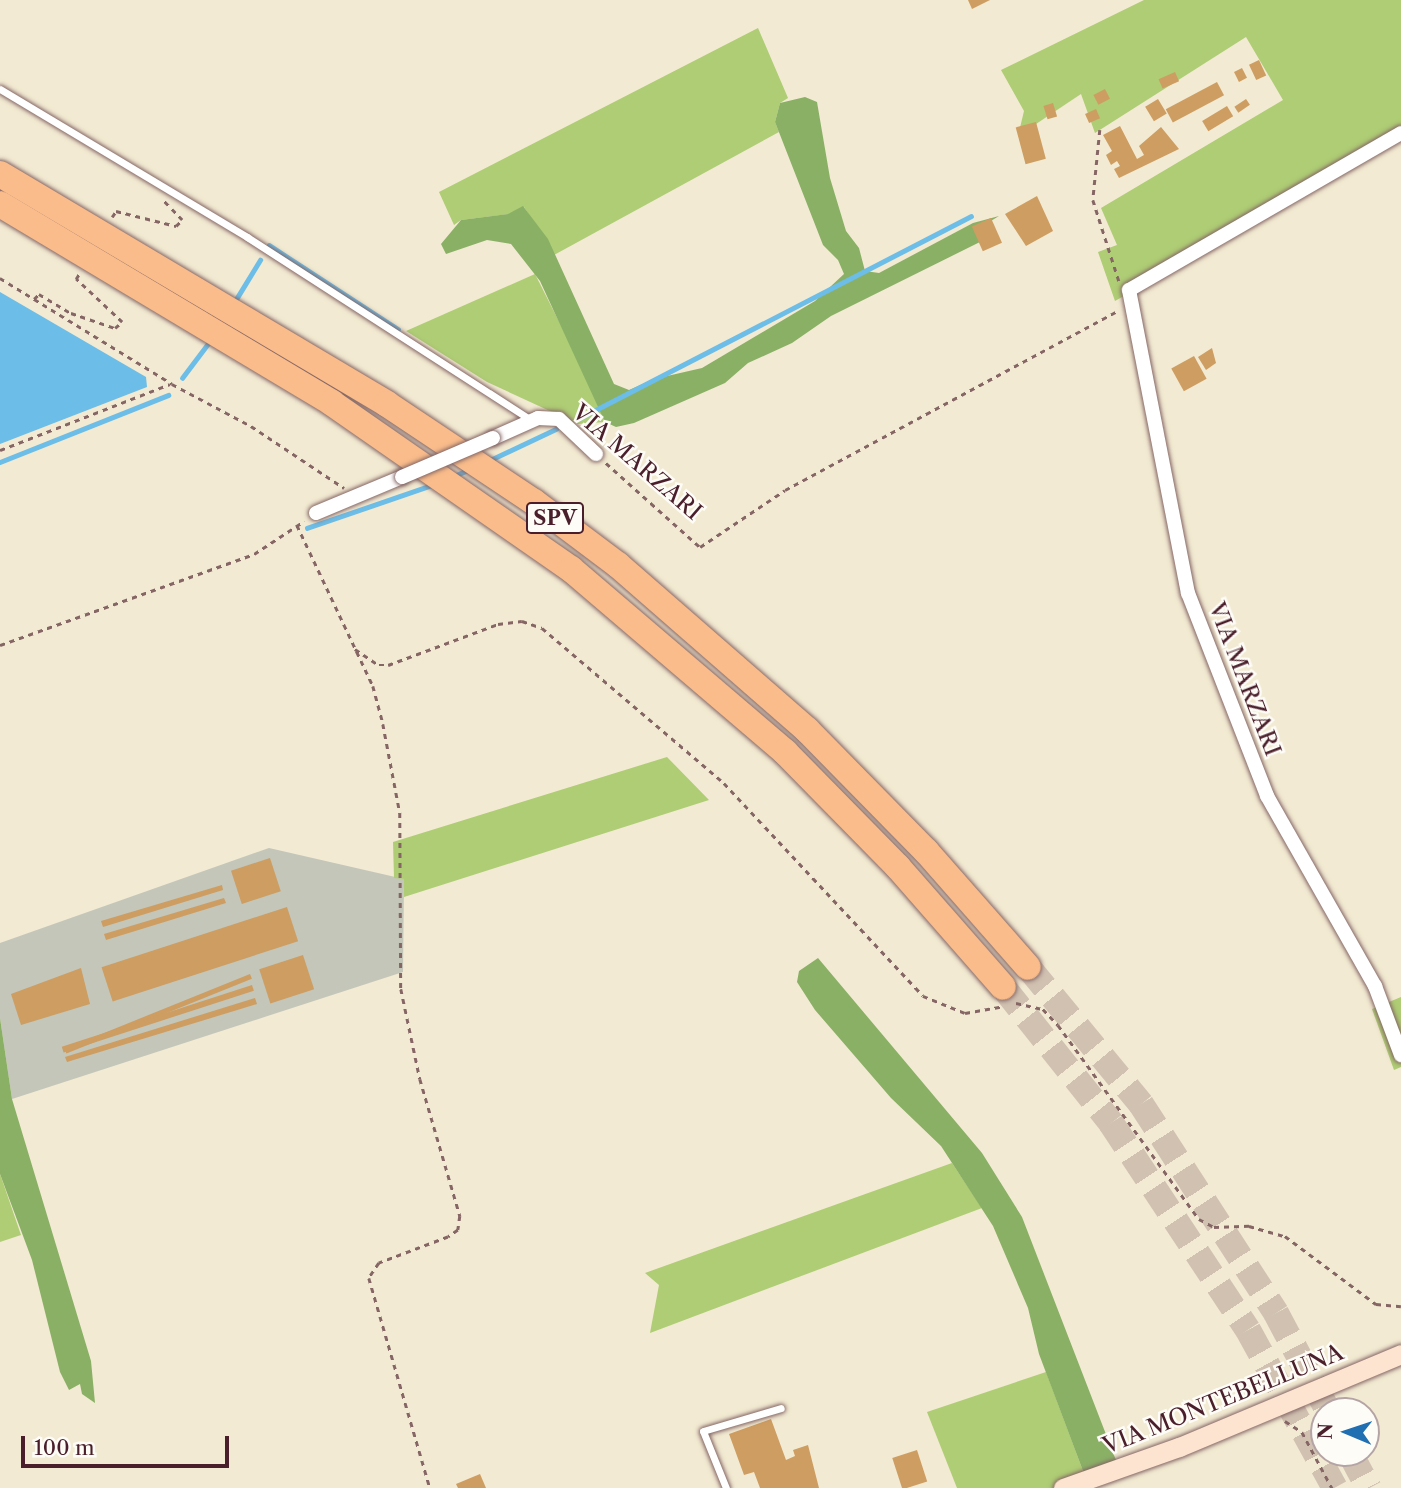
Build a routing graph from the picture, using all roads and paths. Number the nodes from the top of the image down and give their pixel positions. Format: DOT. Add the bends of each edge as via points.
graph roads {
  1 [pos="0,89"];
  2 [pos="1100,130"];
  3 [pos="1401,133"];
  4 [pos="0,174"];
  5 [pos="149,176"];
  6 [pos="0,204"];
  7 [pos="110,219"];
  8 [pos="79,273"];
  9 [pos="0,278"];
  10 [pos="1129,290"];
  11 [pos="34,299"];
  12 [pos="172,384"];
  13 [pos="532,420"];
  14 [pos="0,450"];
  15 [pos="596,454"];
  16 [pos="355,496"];
  17 [pos="316,513"];
  18 [pos="297,525"];
  19 [pos="0,645"];
  20 [pos="355,649"];
  21 [pos="1028,967"];
  22 [pos="1006,999"];
  23 [pos="1401,1055"];
  24 [pos="1401,1306"];
  25 [pos="1401,1354"];
  26 [pos="781,1408"];
  27 [pos="1274,1420"];
  28 [pos="430,1488"];
  29 [pos="726,1488"];
  30 [pos="1063,1488"];
  31 [pos="1332,1488"];
  1 -- 5 [label="lane"];
  2 -- 10 [label="path" via="1093,200 1113,270"];
  3 -- 10 [label="street"];
  4 -- 21 [label="highway, SPV" via="387,404 534,502 618,565 807,730 926,851"];
  5 -- 7 [label="path" via="146,181 181,220 176,226 116,211"];
  5 -- 13 [label="lane"];
  6 -- 22 [label="highway, SPV" via="342,410 571,569 785,752 898,867"];
  8 -- 11 [label="path" via="76,279 122,322 115,328 71,313 39,294"];
  9 -- 11 [label="path"];
  10 -- 15 [label="path, VIA MARZARI" via="1120,310 1109,317 785,491 700,547"];
  10 -- 23 [label="street, VIA MARZARI" via="1188,593 1267,796 1375,986"];
  11 -- 12 [label="path"];
  12 -- 14 [label="path"];
  12 -- 16 [label="path" via="251,426"];
  13 -- 15 [label="street, VIA MARZARI" via="559,419"];
  13 -- 16 [label="street, bridge"];
  16 -- 17 [label="street"];
  17 -- 18 [label="path"];
  18 -- 19 [label="path" via="254,554"];
  18 -- 20 [label="path"];
  20 -- 22 [label="path" via="379,665 388,665 498,624 522,621 542,628 724,783 923,996 965,1013"];
  20 -- 28 [label="path" via="379,711 400,813 401,989 420,1079 460,1216 457,1230 447,1237 379,1263 369,1278"];
  22 -- 24 [label="path" via="1043,1009 1058,1025 1199,1219 1214,1227 1249,1226 1285,1236 1376,1304"];
  25 -- 30 [label="main road, VIA MONTEBELLUNA" via="1179,1447"];
  26 -- 29 [label="lane" via="703,1431"];
  27 -- 31 [label="path" via="1292,1423 1302,1432"];
}
